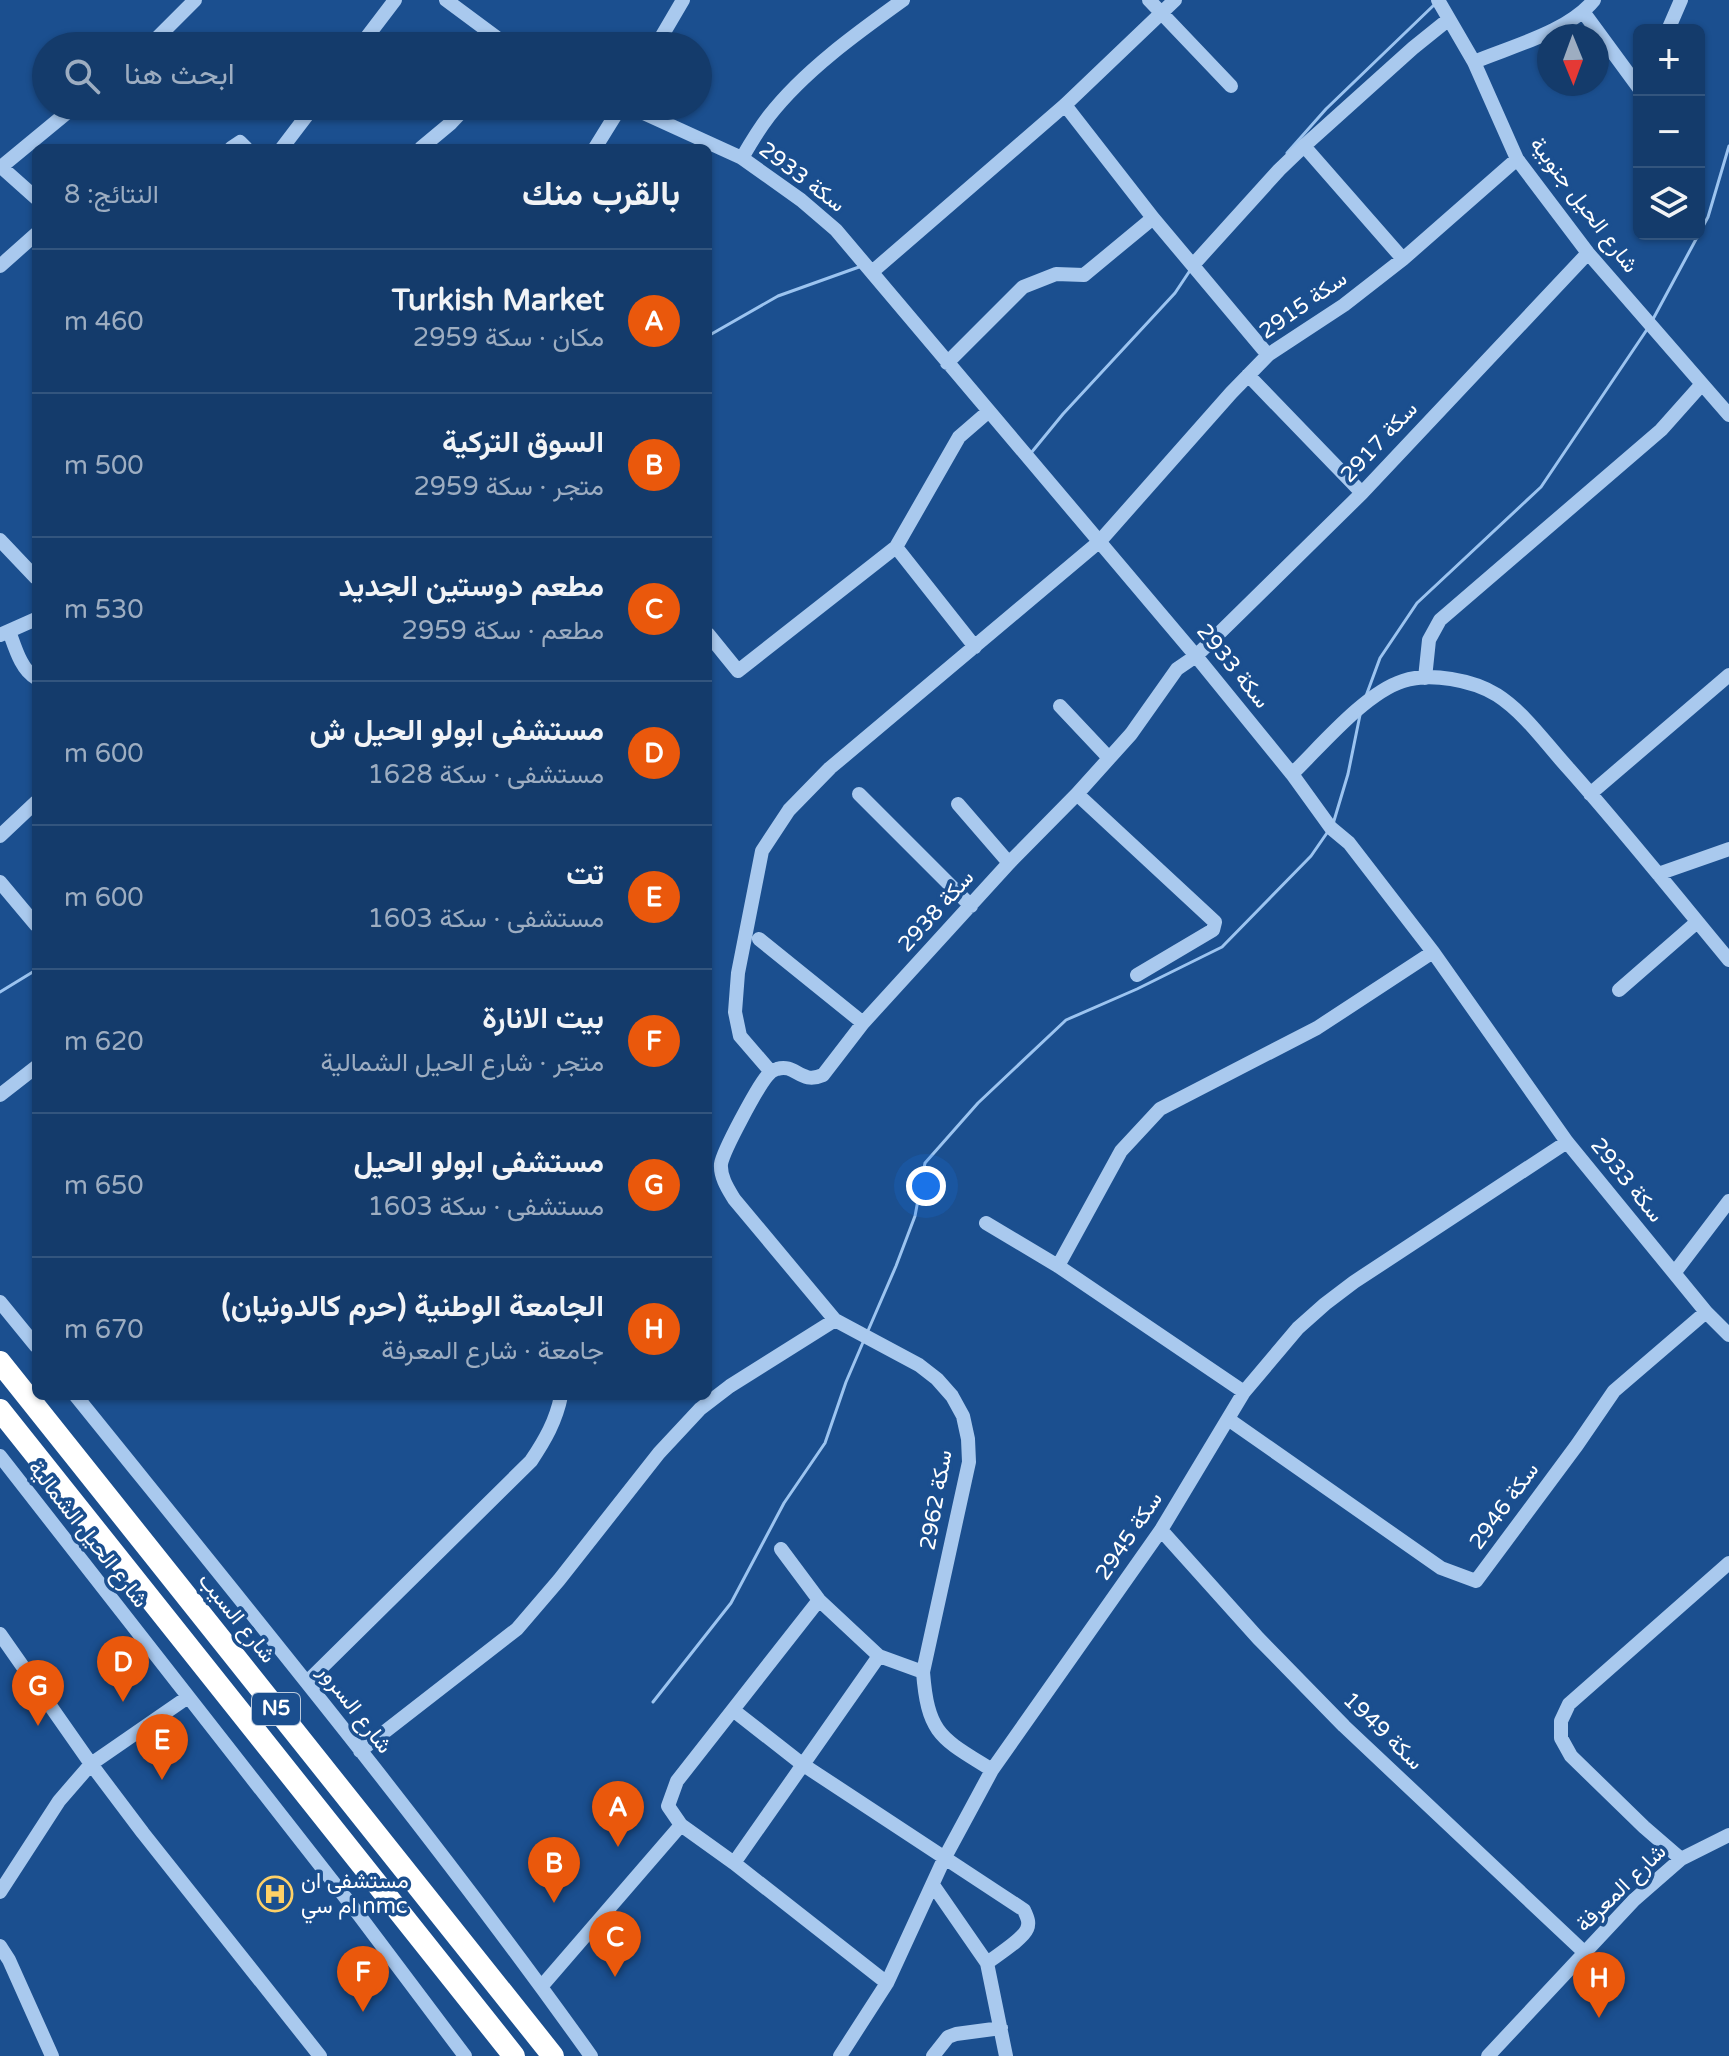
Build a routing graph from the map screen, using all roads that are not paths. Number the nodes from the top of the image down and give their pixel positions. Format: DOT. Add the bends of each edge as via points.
graph roads {
  1 [pos="195,0"];
  2 [pos="395,0"];
  3 [pos="683,0"];
  4 [pos="903,0"];
  5 [pos="1149,0"];
  6 [pos="1175,0"];
  7 [pos="1438,0"];
  8 [pos="1594,0"];
  9 [pos="1681,0"];
  10 [pos="453,2"];
  11 [pos="1160,13"];
  12 [pos="1584,13"];
  13 [pos="1449,19"];
  14 [pos="1671,24"];
  15 [pos="163,32"];
  16 [pos="371,32"];
  17 [pos="490,32"];
  18 [pos="664,32"];
  19 [pos="1474,62"];
  20 [pos="1633,66"];
  21 [pos="1231,86"];
  22 [pos="1065,105"];
  23 [pos="58,120"];
  24 [pos="303,120"];
  25 [pos="454,120"];
  26 [pos="612,120"];
  27 [pos="659,120"];
  28 [pos="285,144"];
  29 [pos="426,144"];
  30 [pos="597,144"];
  31 [pos="711,144"];
  32 [pos="712,144"];
  33 [pos="1304,146"];
  34 [pos="742,158"];
  35 [pos="1517,159"];
  36 [pos="0,166"];
  37 [pos="32,194"];
  38 [pos="1153,218"];
  39 [pos="32,238"];
  40 [pos="1588,253"];
  41 [pos="1403,259"];
  42 [pos="1193,265"];
  43 [pos="0,266"];
  44 [pos="872,272"];
  45 [pos="1268,355"];
  46 [pos="947,363"];
  47 [pos="1248,375"];
  48 [pos="1702,384"];
  49 [pos="989,411"];
  50 [pos="1729,415"];
  51 [pos="1362,493"];
  52 [pos="0,540"];
  53 [pos="1100,541"];
  54 [pos="896,547"];
  55 [pos="32,574"];
  56 [pos="32,621"];
  57 [pos="4,633"];
  58 [pos="712,639"];
  59 [pos="975,647"];
  60 [pos="1196,656"];
  61 [pos="1729,675"];
  62 [pos="32,676"];
  63 [pos="1425,678"];
  64 [pos="1060,706"];
  65 [pos="1109,758"];
  66 [pos="1292,774"];
  67 [pos="859,794"];
  68 [pos="1077,794"];
  69 [pos="1590,794"];
  70 [pos="958,804"];
  71 [pos="32,806"];
  72 [pos="0,836"];
  73 [pos="1729,849"];
  74 [pos="1009,863"];
  75 [pos="1658,874"];
  76 [pos="0,882"];
  77 [pos="971,906"];
  78 [pos="32,920"];
  79 [pos="1697,922"];
  80 [pos="759,939"];
  81 [pos="1433,952"];
  82 [pos="1729,960"];
  83 [pos="1137,975"];
  84 [pos="1619,990"];
  85 [pos="863,1023"];
  86 [pos="32,1070"];
  87 [pos="771,1072"];
  88 [pos="0,1095"];
  89 [pos="1567,1142"];
  90 [pos="1729,1201"];
  91 [pos="986,1223"];
  92 [pos="1058,1266"];
  93 [pos="1675,1272"];
  94 [pos="0,1302"];
  95 [pos="1706,1312"];
  96 [pos="835,1320"];
  97 [pos="1729,1335"];
  98 [pos="32,1341"];
  99 [pos="0,1362"];
  100 [pos="1244,1392"];
  101 [pos="79,1400"];
  102 [pos="560,1400"];
  103 [pos="712,1400"];
  104 [pos="712,1400"];
  105 [pos="0,1410"];
  106 [pos="1228,1419"];
  107 [pos="0,1456"];
  108 [pos="1161,1530"];
  109 [pos="781,1549"];
  110 [pos="1729,1563"];
  111 [pos="819,1600"];
  112 [pos="0,1634"];
  113 [pos="879,1656"];
  114 [pos="923,1672"];
  115 [pos="307,1682"];
  116 [pos="188,1697"];
  117 [pos="733,1710"];
  118 [pos="360,1751"];
  119 [pos="91,1764"];
  120 [pos="802,1764"];
  121 [pos="992,1770"];
  122 [pos="681,1825"];
  123 [pos="1729,1835"];
  124 [pos="944,1859"];
  125 [pos="1681,1859"];
  126 [pos="734,1863"];
  127 [pos="3,1881"];
  128 [pos="933,1885"];
  129 [pos="0,1946"];
  130 [pos="1585,1953"];
  131 [pos="987,1963"];
  132 [pos="887,1983"];
  133 [pos="541,1987"];
  134 [pos="1001,2028"];
  135 [pos="52,2056"];
  136 [pos="320,2056"];
  137 [pos="465,2056"];
  138 [pos="514,2056"];
  139 [pos="553,2056"];
  140 [pos="591,2056"];
  141 [pos="840,2056"];
  142 [pos="933,2056"];
  143 [pos="1006,2056"];
  144 [pos="1488,2056"];
  1 -- 15 [label="street"];
  2 -- 16 [label="street"];
  3 -- 18 [label="street"];
  4 -- 34 [label="street" via="784,99"];
  5 -- 11 [label="street"];
  6 -- 11 [label="street"];
  7 -- 13 [label="street, شارع الحيل جنوبية"];
  8 -- 12 [label="street"];
  9 -- 14 [label="street"];
  10 -- 17 [label="street"];
  11 -- 21 [label="street"];
  11 -- 22 [label="street"];
  12 -- 19 [label="street"];
  12 -- 20 [label="street"];
  13 -- 19 [label="street, شارع الحيل جنوبية"];
  13 -- 33 [label="street"];
  19 -- 35 [label="street, شارع الحيل جنوبية"];
  22 -- 38 [label="street"];
  22 -- 44 [label="street"];
  23 -- 36 [label="street"];
  24 -- 28 [label="street"];
  25 -- 29 [label="street"];
  26 -- 30 [label="street"];
  27 -- 31 [label="street, سكة 2933"];
  32 -- 34 [label="street, سكة 2933"];
  33 -- 41 [label="street"];
  33 -- 42 [label="street"];
  34 -- 44 [label="street, سكة 2933" via="836,230"];
  35 -- 40 [label="street, شارع الحيل جنوبية"];
  35 -- 41 [label="street, سكة 2915"];
  36 -- 37 [label="street"];
  38 -- 42 [label="street"];
  38 -- 46 [label="street" via="1084,275 1056,274 1023,287"];
  39 -- 43 [label="street"];
  40 -- 48 [label="street, شارع الحيل جنوبية"];
  40 -- 51 [label="street, سكة 2917"];
  41 -- 45 [label="street, سكة 2915"];
  42 -- 45 [label="street"];
  44 -- 46 [label="street, سكة 2933"];
  45 -- 47 [label="street, سكة 2915"];
  46 -- 49 [label="street, سكة 2933"];
  47 -- 51 [label="street"];
  47 -- 53 [label="street, سكة 2915"];
  48 -- 50 [label="street, شارع الحيل جنوبية"];
  48 -- 63 [label="street" via="1661,430 1440,620 1429,640"];
  49 -- 53 [label="street, سكة 2933"];
  49 -- 54 [label="street" via="959,437"];
  51 -- 60 [label="street, سكة 2917"];
  52 -- 55 [label="street"];
  53 -- 59 [label="street, سكة 2915"];
  53 -- 60 [label="street, سكة 2933"];
  54 -- 58 [label="street" via="738,671"];
  54 -- 59 [label="street"];
  56 -- 57 [label="street"];
  57 -- 62 [label="street"];
  59 -- 87 [label="street, سكة 2915" via="830,768 789,810 762,851 735,1012 740,1036"];
  60 -- 65 [label="street, سكة 2938" via="1177,669"];
  60 -- 66 [label="street, سكة 2933"];
  61 -- 69 [label="street"];
  63 -- 66 [label="street" via="1403,681 1372,697"];
  63 -- 69 [label="street" via="1456,680 1494,693 1511,705"];
  64 -- 65 [label="street"];
  65 -- 68 [label="street, سكة 2938"];
  66 -- 81 [label="street, سكة 2933"];
  67 -- 77 [label="street"];
  68 -- 74 [label="street, سكة 2938"];
  68 -- 83 [label="street" via="1215,922 1213,930"];
  69 -- 75 [label="street"];
  70 -- 74 [label="street"];
  71 -- 72 [label="street"];
  73 -- 75 [label="street"];
  74 -- 77 [label="street, سكة 2938"];
  75 -- 79 [label="street"];
  76 -- 78 [label="street"];
  77 -- 85 [label="street, سكة 2938"];
  79 -- 82 [label="street"];
  79 -- 84 [label="street"];
  80 -- 85 [label="street"];
  81 -- 89 [label="street, سكة 2933"];
  81 -- 92 [label="street" via="1317,1028 1160,1109 1121,1151"];
  85 -- 87 [label="street, سكة 2938" via="823,1075 806,1078 785,1068"];
  86 -- 88 [label="street"];
  87 -- 96 [label="street, سكة 2962" via="725,1151 721,1169 734,1199"];
  89 -- 93 [label="street, سكة 2933"];
  89 -- 100 [label="street, سكة 2945" via="1325,1304"];
  90 -- 93 [label="street"];
  91 -- 92 [label="street"];
  92 -- 100 [label="street"];
  93 -- 95 [label="street, سكة 2933"];
  94 -- 98 [label="street"];
  95 -- 97 [label="street, سكة 2933"];
  95 -- 106 [label="street, سكة 2946" via="1614,1391 1476,1581 1441,1568"];
  96 -- 103 [label="street"];
  96 -- 114 [label="street, سكة 2962" via="919,1365 952,1396 963,1416 969,1462"];
  99 -- 139 [label="highway, شارع السيب / N5"];
  100 -- 106 [label="street, سكة 2945"];
  101 -- 115 [label="street, شارع السرور"];
  102 -- 115 [label="street" via="548,1435 531,1461"];
  104 -- 118 [label="street" via="659,1453 517,1629"];
  105 -- 138 [label="highway, N5"];
  106 -- 108 [label="street, سكة 2945"];
  107 -- 116 [label="street, شارع الحيل الشمالية"];
  108 -- 121 [label="street, سكة 2945"];
  108 -- 130 [label="street, سكة 1949" via="1344,1726"];
  109 -- 111 [label="street"];
  110 -- 125 [label="street" via="1569,1704 1561,1721 1561,1738 1571,1756"];
  111 -- 113 [label="street"];
  111 -- 117 [label="street"];
  112 -- 119 [label="street"];
  113 -- 114 [label="street"];
  113 -- 120 [label="street"];
  114 -- 121 [label="street, سكة 2962" via="925,1698 937,1730"];
  115 -- 118 [label="street, شارع السرور"];
  116 -- 119 [label="street"];
  116 -- 137 [label="street, شارع الحيل الشمالية"];
  117 -- 120 [label="street"];
  117 -- 122 [label="street" via="677,1781 668,1806"];
  118 -- 133 [label="street, شارع السرور"];
  119 -- 127 [label="street"];
  119 -- 136 [label="street"];
  120 -- 124 [label="street"];
  120 -- 126 [label="street"];
  121 -- 124 [label="street, سكة 2945"];
  122 -- 126 [label="street"];
  122 -- 133 [label="street"];
  123 -- 125 [label="street, شارع المعرفة"];
  124 -- 128 [label="street, سكة 2945"];
  124 -- 131 [label="street" via="1024,1910 1028,1918 1025,1934"];
  125 -- 130 [label="street, شارع المعرفة"];
  126 -- 132 [label="street"];
  128 -- 131 [label="street"];
  128 -- 132 [label="street, سكة 2945"];
  129 -- 135 [label="street"];
  130 -- 144 [label="street, شارع المعرفة"];
  131 -- 134 [label="street"];
  132 -- 141 [label="street, سكة 2945"];
  133 -- 140 [label="street, شارع السرور"];
  134 -- 142 [label="street" via="948,2037"];
  134 -- 143 [label="street"];
}
